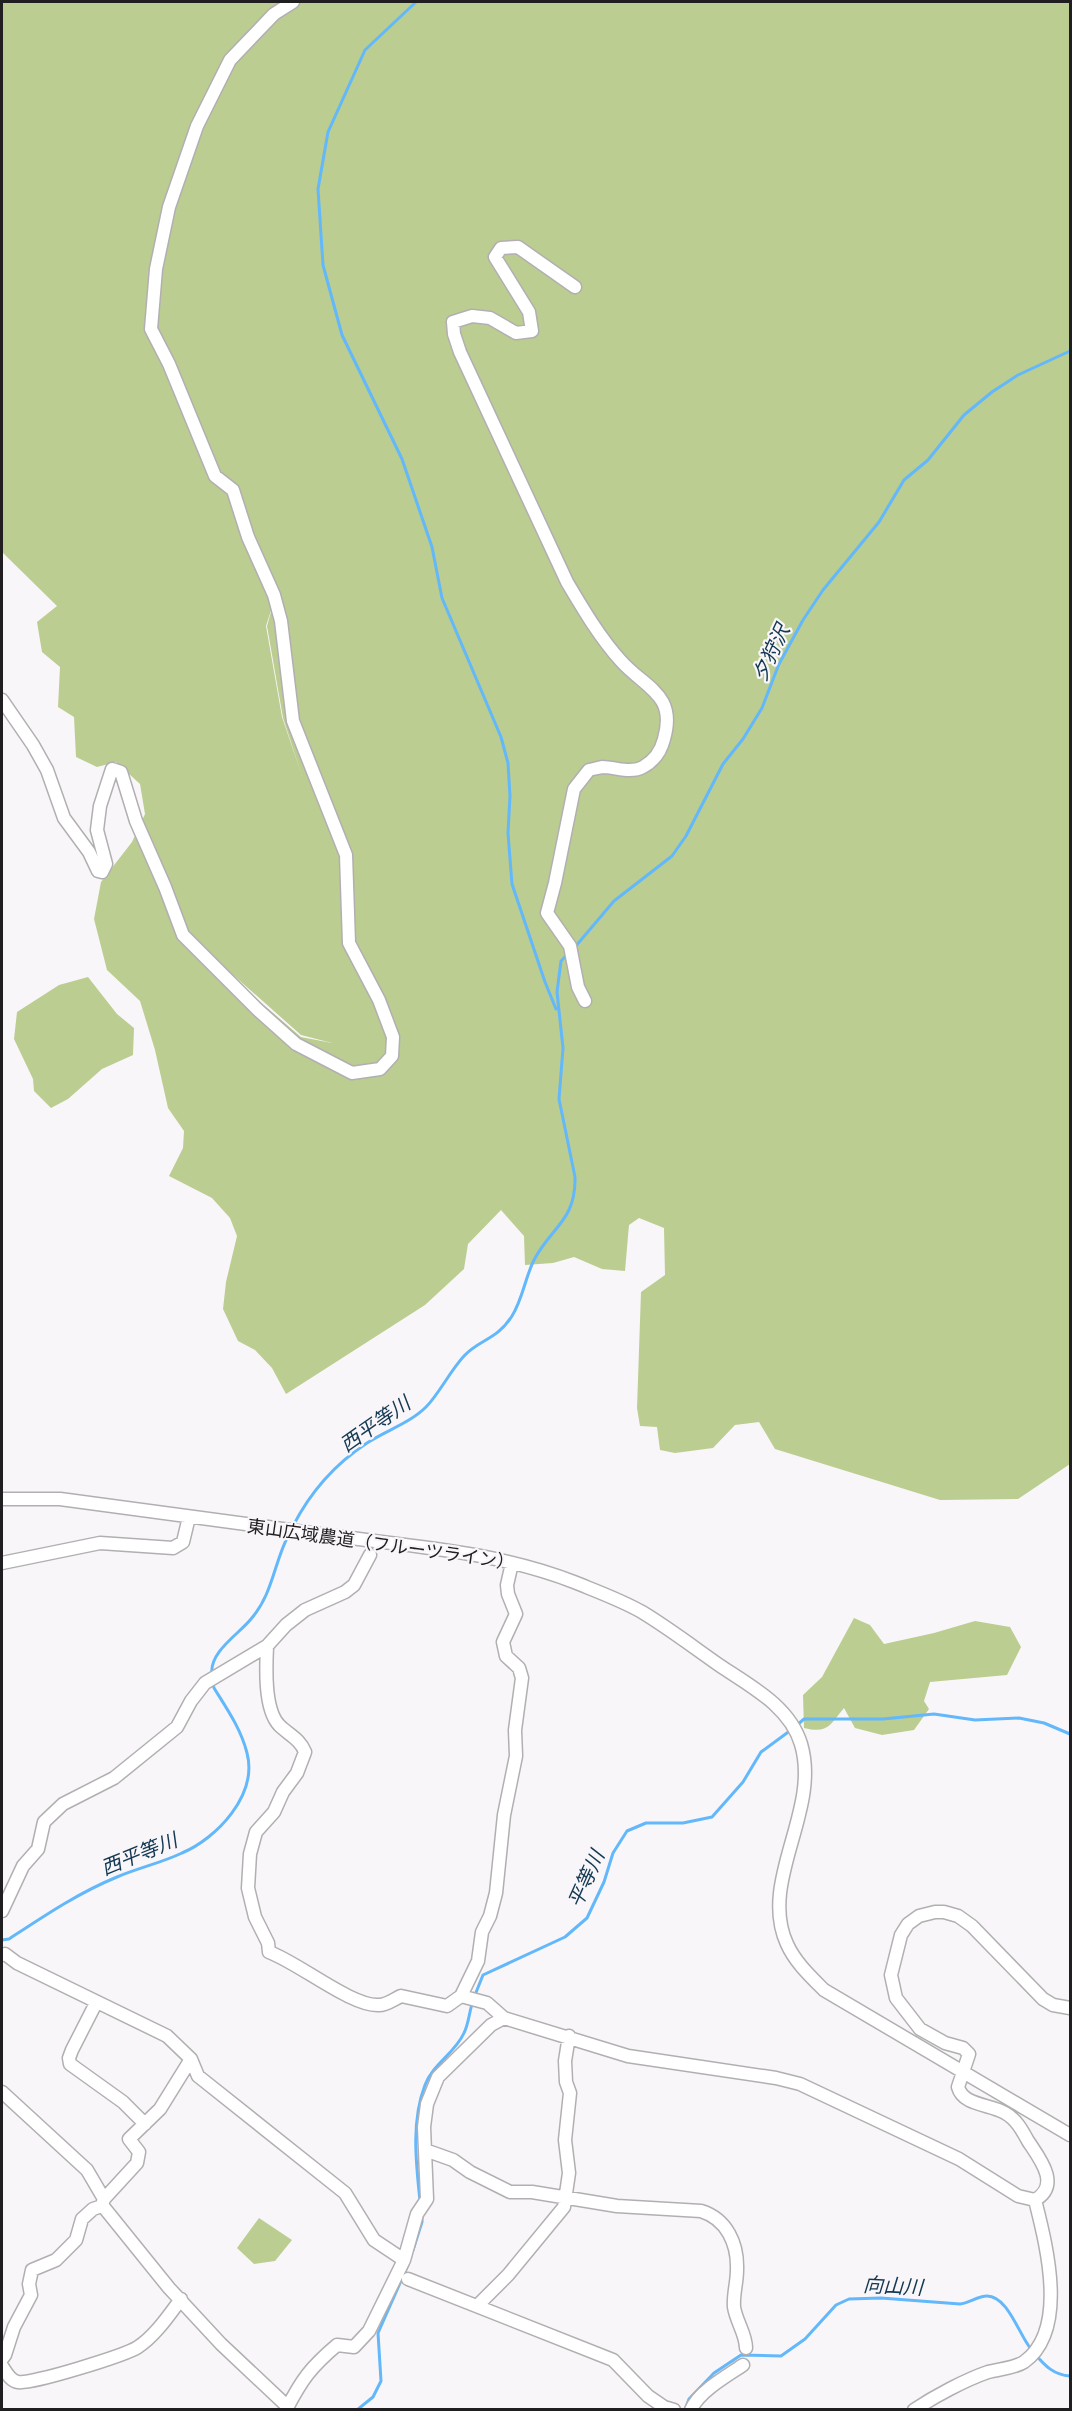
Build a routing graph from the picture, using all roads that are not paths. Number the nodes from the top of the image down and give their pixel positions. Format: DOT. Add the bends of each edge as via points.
graph roads {
  1 [pos="293,2"];
  2 [pos="575,286"];
  3 [pos="2,700"];
  4 [pos="585,1002"];
  5 [pos="2,1499"];
  6 [pos="189,1517"];
  7 [pos="370,1555"];
  8 [pos="2,1563"];
  9 [pos="512,1563"];
  10 [pos="267,1646"];
  11 [pos="2,1911"];
  12 [pos="2,1955"];
  13 [pos="464,1997"];
  14 [pos="96,2003"];
  15 [pos="1071,2008"];
  16 [pos="504,2018"];
  17 [pos="569,2036"];
  18 [pos="191,2059"];
  19 [pos="963,2072"];
  20 [pos="2,2092"];
  21 [pos="145,2124"];
  22 [pos="1071,2135"];
  23 [pos="424,2150"];
  24 [pos="565,2197"];
  25 [pos="1035,2200"];
  26 [pos="103,2202"];
  27 [pos="404,2260"];
  28 [pos="408,2279"];
  29 [pos="181,2299"];
  30 [pos="477,2306"];
  31 [pos="746,2348"];
  32 [pos="2,2360"];
  33 [pos="743,2365"];
  34 [pos="2,2366"];
  35 [pos="287,2408"];
  36 [pos="674,2409"];
  37 [pos="691,2409"];
  38 [pos="915,2409"];
  1 -- 3 [label="street" via="274,14 230,60 197,126 169,207 156,269 151,329 215,476 232,490 274,595 281,621 292,721 346,855 349,942 393,1036 392,1056 380,1069 352,1073 296,1044 183,935 135,822 121,772 112,769 97,830 106,864 102,872 98,871 64,818 47,770 33,745"];
  2 -- 4 [label="street" via="518,247 501,248 495,257 529,312 532,331 516,333 490,318 472,316 453,322 460,352 567,582 622,662 650,684 667,714 666,733 656,757 642,768 589,770 574,789 547,914 570,946"];
  5 -- 6 [label="street, 東山広域農道（フルーツライン）" via="60,1499"];
  6 -- 8 [label="street" via="183,1542 173,1548 100,1543"];
  6 -- 9 [label="street, 東山広域農道（フルーツライン）" via="462,1552"];
  7 -- 10 [label="street" via="354,1585 305,1610"];
  9 -- 13 [label="street" via="507,1586 516,1614 503,1642 506,1656 519,1668 522,1678 516,1756 504,1815 496,1893"];
  9 -- 19 [label="street, 東山広域農道（フルーツライン）" via="573,1581 642,1612 768,1698 790,1722 806,1764 801,1806 781,1885 779,1907 786,1944 808,1975 824,1989"];
  10 -- 11 [label="street" via="206,1683 177,1727 127,1769 63,1804 44,1822 38,1849 23,1866"];
  10 -- 13 [label="street" via="267,1691 277,1723 301,1743 305,1752 274,1812 256,1832 250,1854 248,1888 269,1952 288,1959 349,1997 376,2005 401,1996 447,2006"];
  12 -- 14 [label="street"];
  13 -- 16 [label="street" via="487,2003"];
  14 -- 18 [label="street" via="167,2036"];
  14 -- 21 [label="street" via="72,2050 70,2064 123,2102"];
  15 -- 19 [label="street" via="1043,1999 958,1916 944,1912 919,1916 901,1935 892,1987 904,2011 920,2029 969,2054"];
  16 -- 17 [label="street"];
  16 -- 23 [label="street" via="491,2025 438,2077 427,2104"];
  17 -- 24 [label="street" via="565,2061 570,2093 565,2140 569,2173"];
  17 -- 25 [label="street" via="628,2056 800,2084 959,2159 1018,2196"];
  18 -- 21 [label="street" via="160,2109"];
  18 -- 27 [label="street" via="198,2076 345,2193 374,2240"];
  19 -- 22 [label="street, 東山広域農道（フルーツライン）"];
  19 -- 25 [label="street" via="960,2092 1016,2121 1042,2164 1047,2187 1043,2196"];
  20 -- 26 [label="street" via="87,2170"];
  21 -- 26 [label="street" via="129,2139 139,2152 137,2163"];
  23 -- 24 [label="street" via="453,2160 510,2192"];
  23 -- 27 [label="street" via="426,2201 417,2214"];
  24 -- 30 [label="street" via="564,2207"];
  24 -- 31 [label="street" via="616,2206 709,2213 730,2232 735,2244 735,2310"];
  25 -- 38 [label="street" via="1051,2284 1050,2309 1041,2339 1023,2363 986,2373"];
  26 -- 29 [label="street"];
  26 -- 32 [label="street" via="82,2219 76,2240 63,2253 32,2270 31,2295"];
  27 -- 35 [label="street" via="369,2331 354,2347 337,2346 313,2366"];
  28 -- 30 [label="street"];
  29 -- 34 [label="street" via="137,2348 44,2380 17,2382"];
  29 -- 35 [label="street"];
  30 -- 36 [label="street" via="613,2360 648,2396"];
  33 -- 37 [label="street" via="717,2382"];
}
